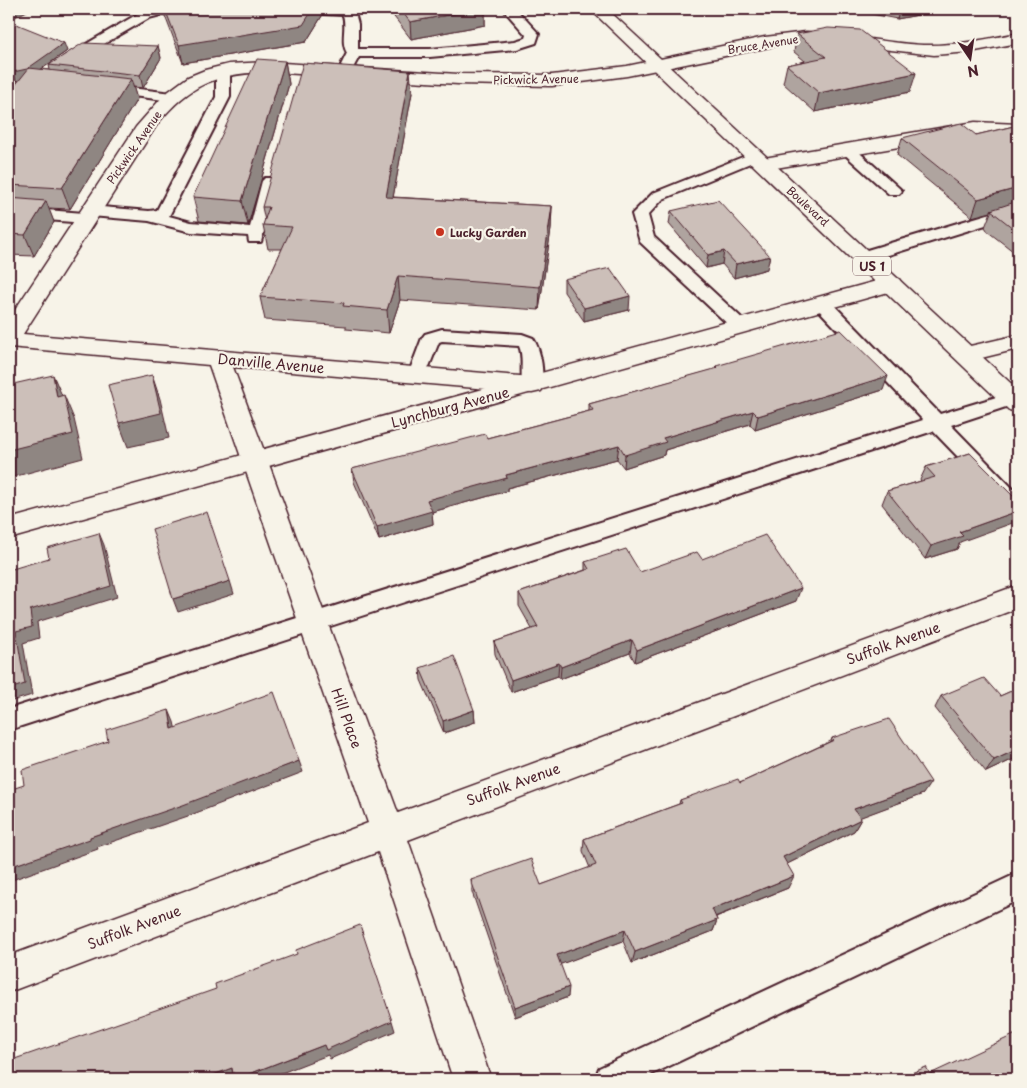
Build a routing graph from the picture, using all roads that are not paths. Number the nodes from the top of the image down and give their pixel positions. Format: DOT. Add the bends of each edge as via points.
graph roads {
  1 [pos="168,9"];
  2 [pos="305,9"];
  3 [pos="509,9"];
  4 [pos="598,9"];
  5 [pos="348,10"];
  6 [pos="1018,38"];
  7 [pos="354,53"];
  8 [pos="657,64"];
  9 [pos="57,66"];
  10 [pos="223,72"];
  11 [pos="345,72"];
  12 [pos="95,88"];
  13 [pos="172,96"];
  14 [pos="1018,130"];
  15 [pos="847,149"];
  16 [pos="759,160"];
  17 [pos="274,166"];
  18 [pos="894,190"];
  19 [pos="1018,210"];
  20 [pos="9,212"];
  21 [pos="87,215"];
  22 [pos="150,216"];
  23 [pos="863,257"];
  24 [pos="891,284"];
  25 [pos="822,303"];
  26 [pos="740,326"];
  27 [pos="9,338"];
  28 [pos="1018,342"];
  29 [pos="965,354"];
  30 [pos="218,358"];
  31 [pos="417,375"];
  32 [pos="532,385"];
  33 [pos="1015,401"];
  34 [pos="937,423"];
  35 [pos="254,462"];
  36 [pos="1018,507"];
  37 [pos="9,529"];
  38 [pos="1018,596"];
  39 [pos="312,623"];
  40 [pos="9,720"];
  41 [pos="388,831"];
  42 [pos="1018,886"];
  43 [pos="9,974"];
  44 [pos="472,1079"];
  45 [pos="610,1079"];
  1 -- 9 [label="lane" via="145,15"];
  2 -- 5 [label="lane"];
  3 -- 7 [label="lane" via="533,34 531,40 517,45 430,53"];
  4 -- 8 [label="street, Boulevard / US 1"];
  5 -- 7 [label="lane" via="352,24 350,47"];
  6 -- 8 [label="street, Bruce Avenue" via="964,49 920,50 838,38 790,38"];
  7 -- 11 [label="lane"];
  8 -- 11 [label="street, Pickwick Avenue" via="600,76 526,81"];
  8 -- 16 [label="street, Boulevard / US 1"];
  10 -- 11 [label="street, Pickwick Avenue" via="258,67 300,75"];
  10 -- 13 [label="street, Pickwick Avenue" via="195,80"];
  10 -- 22 [label="lane" via="223,97 163,213"];
  12 -- 13 [label="lane"];
  13 -- 21 [label="street, Pickwick Avenue" via="157,112"];
  14 -- 15 [label="street" via="976,128"];
  15 -- 16 [label="street"];
  15 -- 18 [label="lane"];
  16 -- 23 [label="street, Boulevard / US 1"];
  16 -- 26 [label="lane" via="658,196 640,214 646,239"];
  17 -- 22 [label="lane" via="255,236 191,227"];
  19 -- 23 [label="lane"];
  20 -- 21 [label="lane"];
  21 -- 22 [label="lane"];
  21 -- 27 [label="street, Pickwick Avenue"];
  23 -- 24 [label="street, Boulevard / US 1"];
  24 -- 25 [label="street, Lynchburg Avenue"];
  24 -- 29 [label="street, Boulevard / US 1"];
  25 -- 26 [label="street, Lynchburg Avenue"];
  25 -- 34 [label="lane"];
  26 -- 32 [label="street, Lynchburg Avenue"];
  27 -- 30 [label="street, Danville Avenue"];
  28 -- 29 [label="street"];
  29 -- 33 [label="street, Boulevard / US 1"];
  30 -- 31 [label="street, Danville Avenue"];
  30 -- 35 [label="street, Hill Place"];
  31 -- 32 [label="street, Danville Avenue"];
  31 -- 32 [label="lane" via="431,338 442,335 522,340 527,342 532,355"];
  32 -- 35 [label="street, Lynchburg Avenue"];
  33 -- 34 [label="lane"];
  34 -- 36 [label="lane"];
  34 -- 39 [label="lane"];
  35 -- 37 [label="street, Lynchburg Avenue"];
  35 -- 39 [label="street, Hill Place"];
  38 -- 41 [label="street, Suffolk Avenue"];
  39 -- 40 [label="lane"];
  39 -- 41 [label="street, Hill Place"];
  41 -- 43 [label="street, Suffolk Avenue"];
  41 -- 44 [label="street, Hill Place"];
  42 -- 45 [label="lane"];
}
